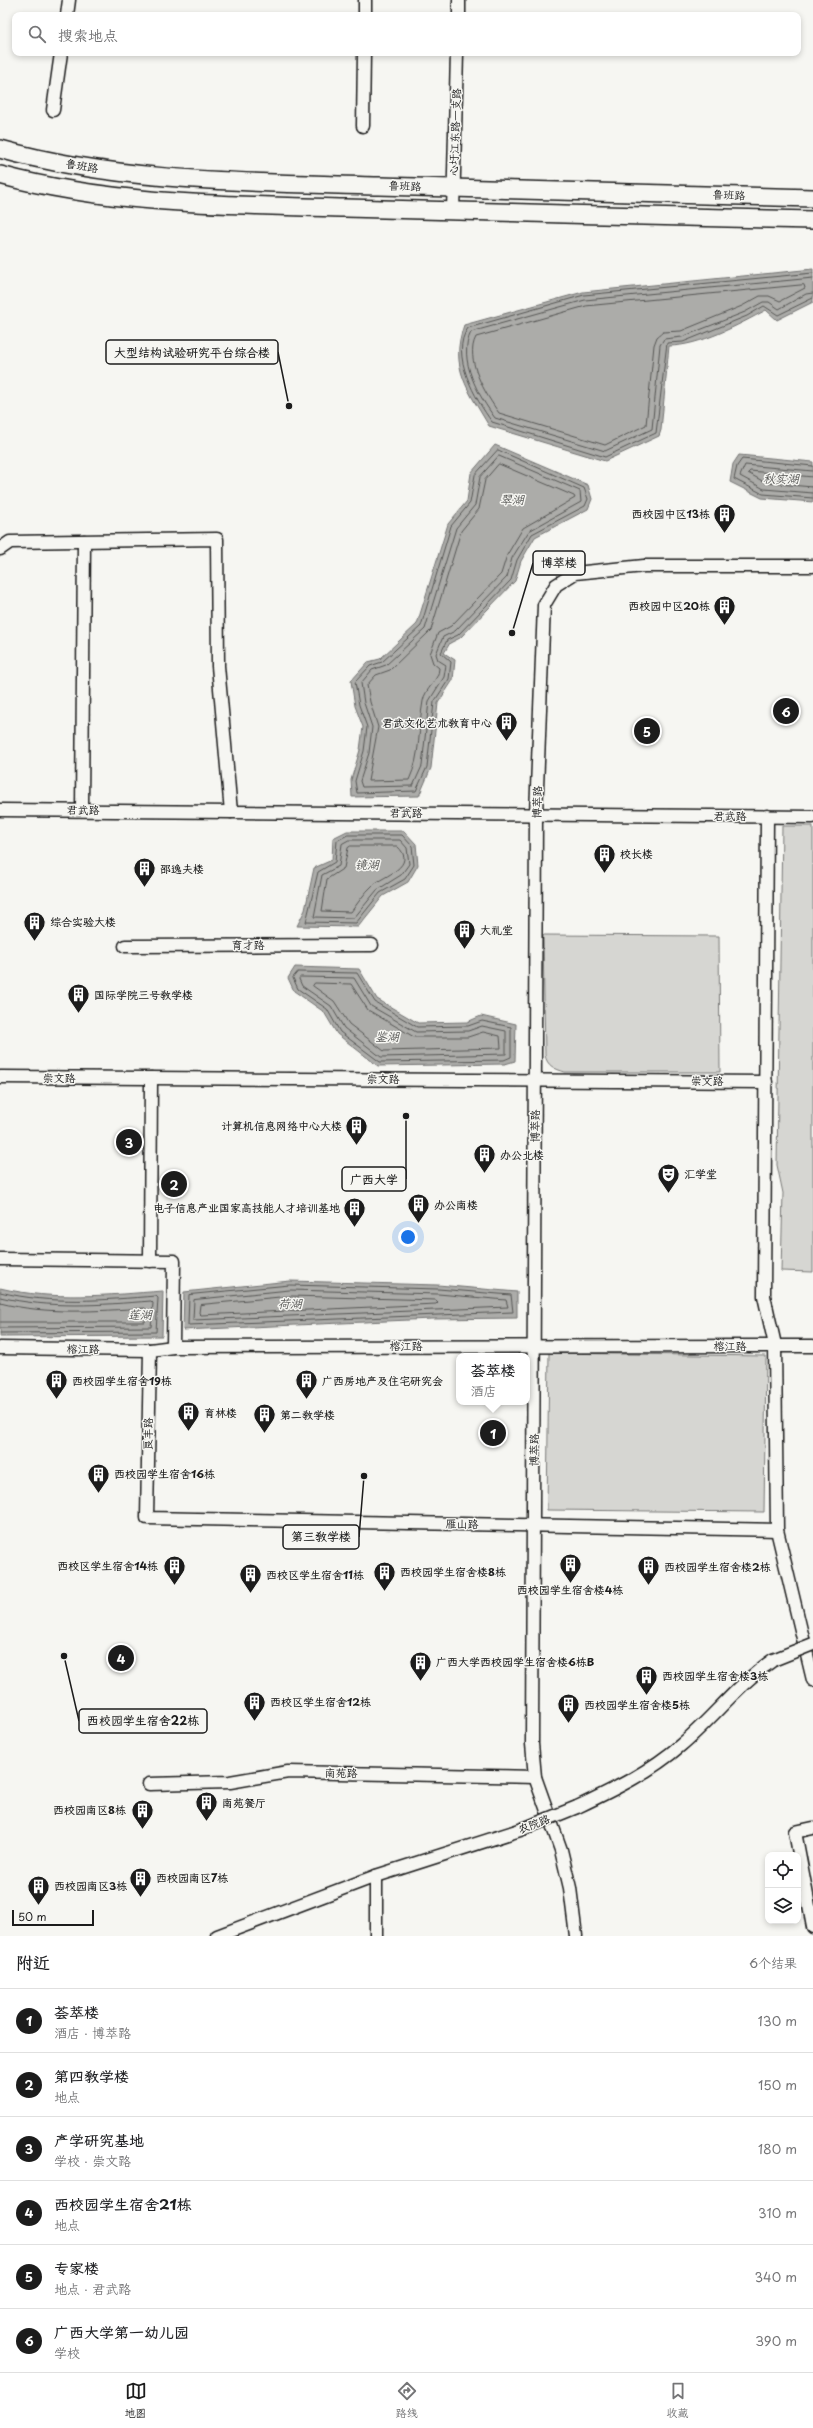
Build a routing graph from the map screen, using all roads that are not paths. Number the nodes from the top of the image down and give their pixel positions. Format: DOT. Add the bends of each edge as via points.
graph roads {
  1 [pos="69,0"];
  2 [pos="365,0"];
  3 [pos="459,0"];
  4 [pos="67,12"];
  5 [pos="365,12"];
  6 [pos="459,12"];
  7 [pos="61,56"];
  8 [pos="364,56"];
  9 [pos="458,56"];
  10 [pos="53,110"];
  11 [pos="363,126"];
  12 [pos="0,149"];
  13 [pos="0,175"];
  14 [pos="453,188"];
  15 [pos="813,198"];
  16 [pos="453,212"];
  17 [pos="813,220"];
  18 [pos="84,541"];
  19 [pos="0,549"];
  20 [pos="813,566"];
  21 [pos="0,810"];
  22 [pos="82,810"];
  23 [pos="231,812"];
  24 [pos="536,814"];
  25 [pos="767,816"];
  26 [pos="813,817"];
  27 [pos="372,945"];
  28 [pos="125,946"];
  29 [pos="0,1077"];
  30 [pos="151,1078"];
  31 [pos="535,1080"];
  32 [pos="766,1082"];
  33 [pos="0,1259"];
  34 [pos="150,1261"];
  35 [pos="775,1345"];
  36 [pos="535,1346"];
  37 [pos="813,1346"];
  38 [pos="173,1347"];
  39 [pos="0,1348"];
  40 [pos="150,1350"];
  41 [pos="147,1518"];
  42 [pos="533,1526"];
  43 [pos="777,1530"];
  44 [pos="813,1644"];
  45 [pos="813,1680"];
  46 [pos="535,1776"];
  47 [pos="149,1784"];
  48 [pos="813,1828"];
  49 [pos="376,1876"];
  50 [pos="813,1927"];
  51 [pos="217,1936"];
  52 [pos="376,1936"];
  53 [pos="576,1936"];
  1 -- 4 [label="street"];
  2 -- 5 [label="street"];
  3 -- 6 [label="street"];
  7 -- 10 [label="street"];
  8 -- 11 [label="street"];
  9 -- 14 [label="street, 心圩江东路一支路"];
  12 -- 14 [label="main road, 鲁班路" via="37,159 160,176 306,184"];
  13 -- 16 [label="main road, 鲁班路" via="24,182 101,194 167,200"];
  14 -- 15 [label="main road, 鲁班路"];
  14 -- 16 [label="street, 心圩江东路一支路"];
  16 -- 17 [label="main road, 鲁班路"];
  18 -- 19 [label="street" via="10,542"];
  18 -- 22 [label="street"];
  18 -- 23 [label="street" via="217,539 218,666"];
  20 -- 24 [label="street, 博萃路" via="669,565 611,568 575,573 556,585 544,605"];
  21 -- 22 [label="street, 君武路"];
  22 -- 23 [label="street, 君武路"];
  23 -- 24 [label="street, 君武路"];
  24 -- 25 [label="street, 君武路"];
  24 -- 31 [label="street, 博萃路"];
  25 -- 26 [label="street, 君武路"];
  25 -- 32 [label="street"];
  27 -- 28 [label="street, 育才路"];
  29 -- 30 [label="street, 崇文路"];
  30 -- 31 [label="street, 崇文路"];
  30 -- 34 [label="street"];
  31 -- 32 [label="street, 崇文路"];
  31 -- 36 [label="street, 博萃路"];
  32 -- 35 [label="street" via="764,1296"];
  33 -- 34 [label="street"];
  34 -- 38 [label="street" via="174,1262"];
  35 -- 36 [label="street, 榕江路"];
  35 -- 37 [label="street, 榕江路"];
  35 -- 43 [label="street"];
  36 -- 38 [label="street, 榕江路"];
  36 -- 42 [label="street, 博萃路"];
  38 -- 40 [label="street, 榕江路"];
  39 -- 40 [label="street, 榕江路"];
  40 -- 41 [label="street, 良丰路"];
  41 -- 42 [label="street, 雁山路"];
  42 -- 43 [label="street, 雁山路"];
  42 -- 46 [label="street, 博萃路" via="532,1729"];
  43 -- 45 [label="street"];
  44 -- 49 [label="street, 农院路, bridge" via="773,1660 753,1674 661,1762 624,1785 523,1829"];
  46 -- 47 [label="street, 南苑路" via="288,1772 230,1782"];
  46 -- 53 [label="street, 博萃路" via="561,1850 570,1888"];
  48 -- 50 [label="street" via="795,1832"];
  49 -- 51 [label="street, 农院路"];
  49 -- 52 [label="street"];
}
